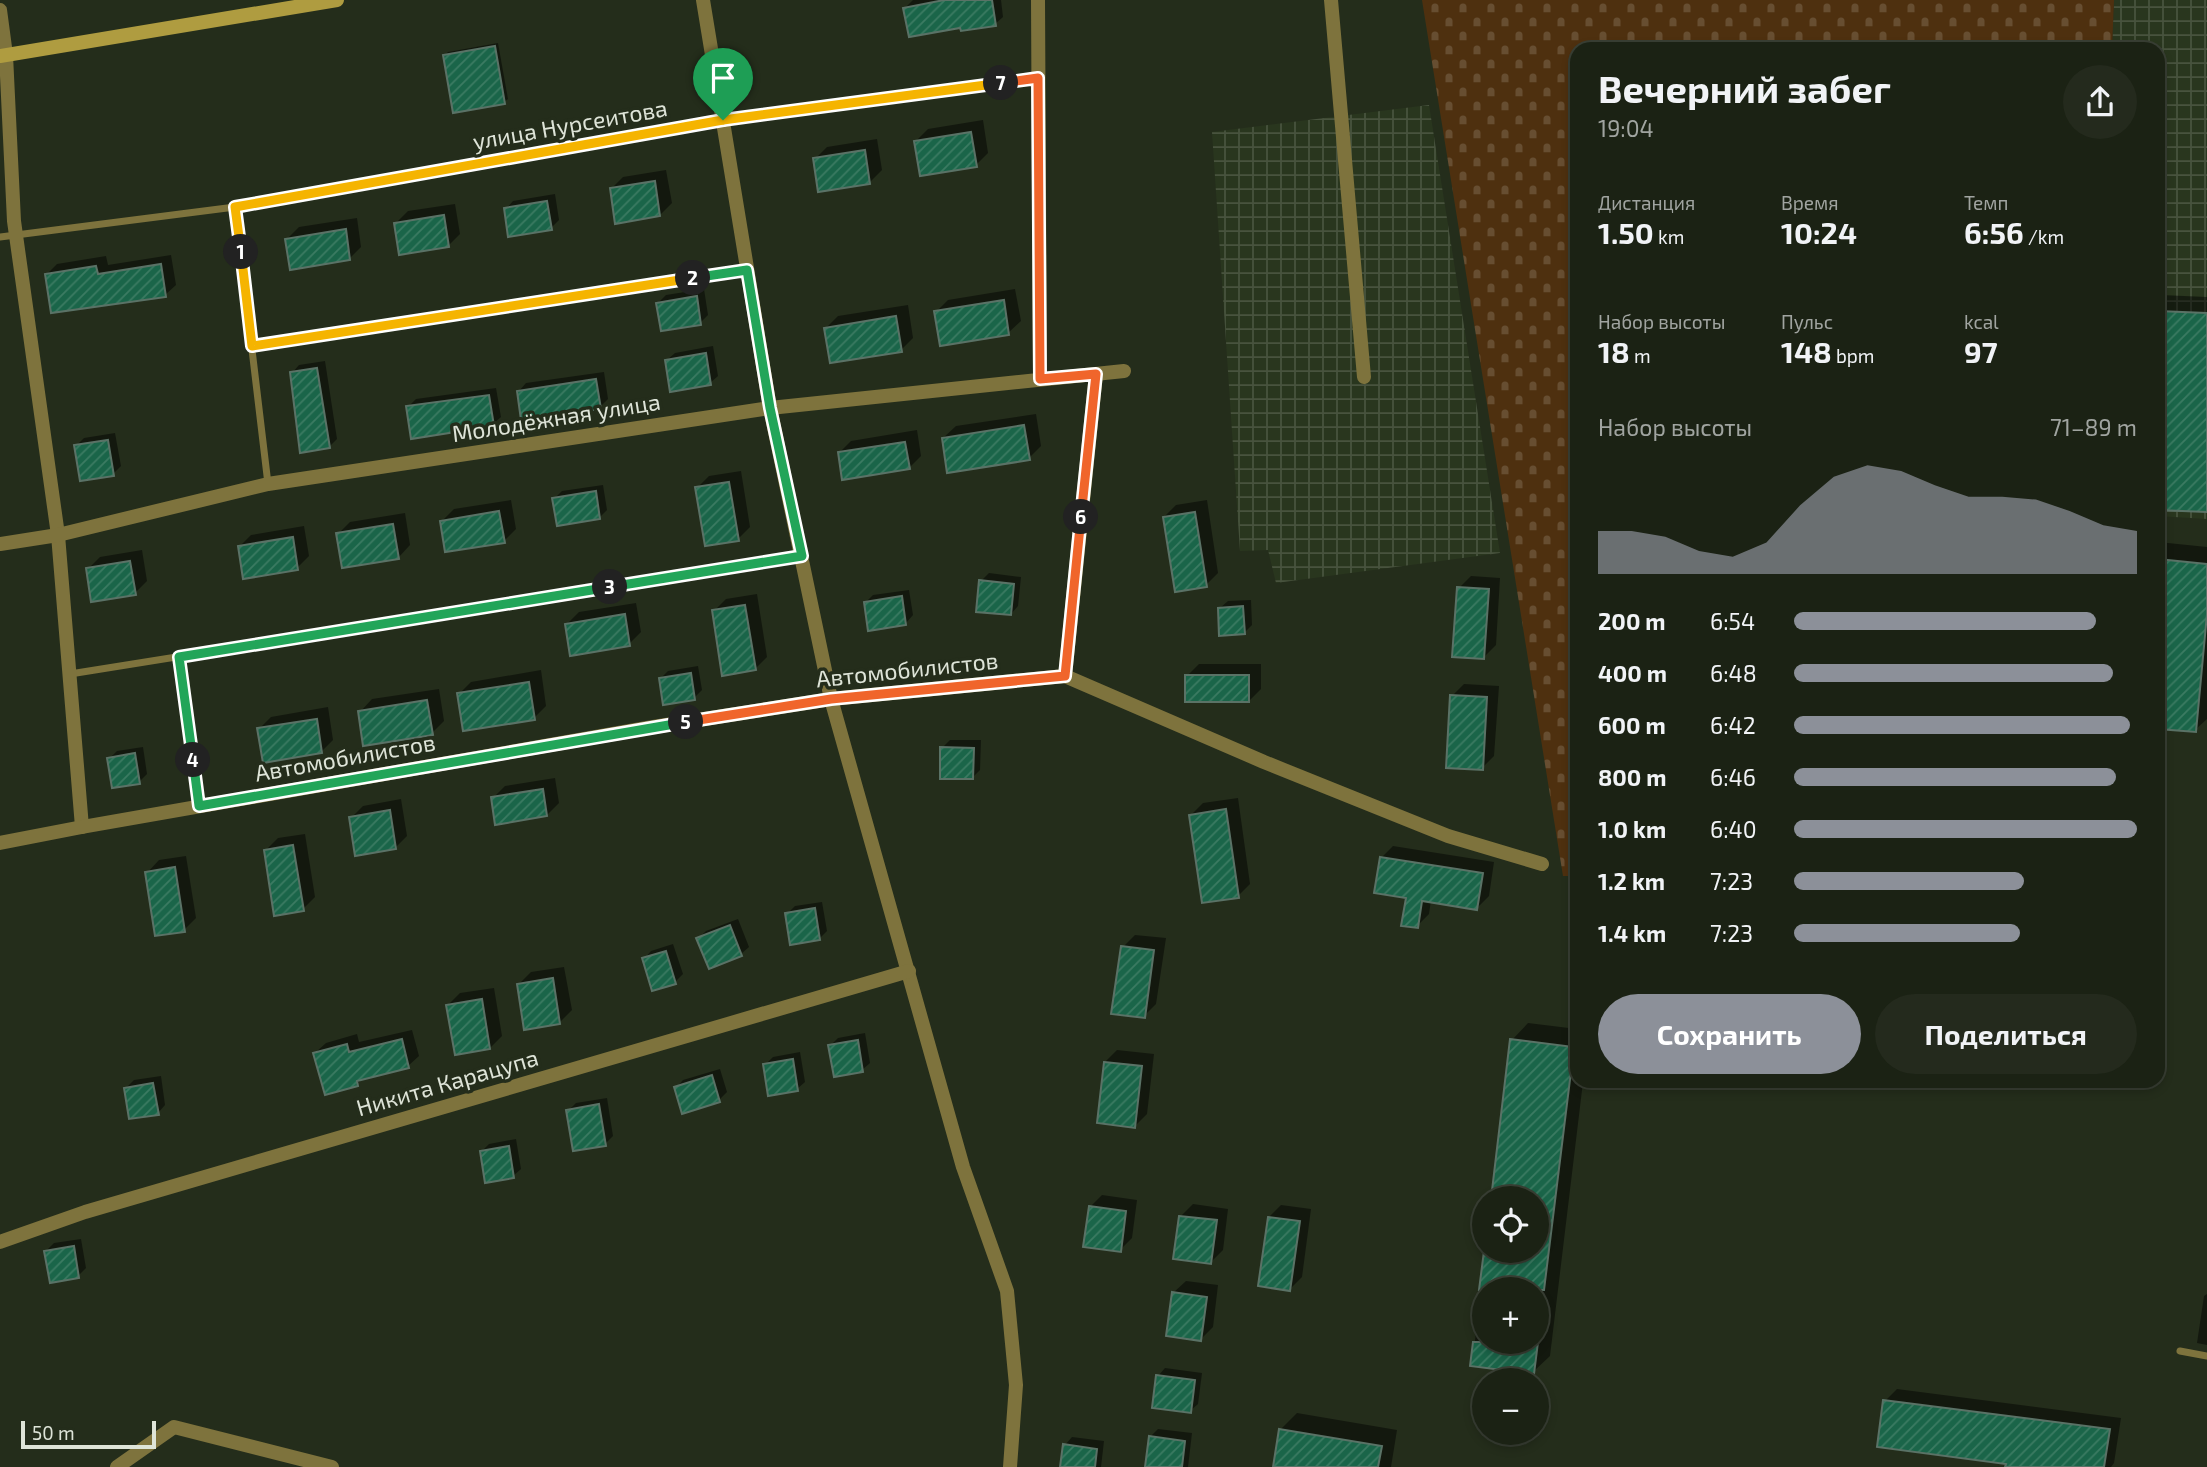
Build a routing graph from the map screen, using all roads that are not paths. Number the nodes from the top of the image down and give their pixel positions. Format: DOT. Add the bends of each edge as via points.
graph roads {
  1 [pos="337,0"];
  2 [pos="703,0"];
  3 [pos="1038,0"];
  4 [pos="1331,0"];
  5 [pos="0,10"];
  6 [pos="3,55"];
  7 [pos="1038,78"];
  8 [pos="723,120"];
  9 [pos="235,207"];
  10 [pos="16,234"];
  11 [pos="0,237"];
  12 [pos="747,270"];
  13 [pos="252,346"];
  14 [pos="1124,370"];
  15 [pos="1096,374"];
  16 [pos="1364,377"];
  17 [pos="1040,379"];
  18 [pos="770,408"];
  19 [pos="268,484"];
  20 [pos="58,535"];
  21 [pos="0,544"];
  22 [pos="802,556"];
  23 [pos="179,657"];
  24 [pos="69,674"];
  25 [pos="1065,676"];
  26 [pos="831,699"];
  27 [pos="199,806"];
  28 [pos="82,827"];
  29 [pos="0,843"];
  30 [pos="1542,864"];
  31 [pos="909,971"];
  32 [pos="0,1242"];
  33 [pos="2180,1351"];
  34 [pos="2207,1356"];
  35 [pos="117,1467"];
  36 [pos="332,1467"];
  37 [pos="1010,1467"];
  1 -- 6 [label="main road"];
  2 -- 8 [label="street"];
  3 -- 7 [label="street"];
  4 -- 16 [label="street"];
  5 -- 6 [label="street"];
  6 -- 10 [label="street"];
  7 -- 8 [label="lane, улица Нурсеитова"];
  7 -- 17 [label="street"];
  8 -- 9 [label="lane, улица Нурсеитова"];
  8 -- 12 [label="street"];
  9 -- 10 [label="lane, улица Нурсеитова"];
  9 -- 13 [label="lane"];
  10 -- 11 [label="lane, улица Нурсеитова"];
  10 -- 20 [label="street"];
  12 -- 13 [label="lane"];
  12 -- 18 [label="street"];
  13 -- 19 [label="lane"];
  14 -- 15 [label="street, Молодёжная улица"];
  15 -- 17 [label="street, Молодёжная улица"];
  15 -- 25 [label="street"];
  17 -- 18 [label="street, Молодёжная улица"];
  18 -- 19 [label="street, Молодёжная улица"];
  18 -- 22 [label="street"];
  19 -- 20 [label="street, Молодёжная улица"];
  20 -- 21 [label="street, Молодёжная улица"];
  20 -- 24 [label="street"];
  22 -- 23 [label="lane"];
  22 -- 26 [label="street"];
  23 -- 24 [label="lane"];
  23 -- 27 [label="lane"];
  24 -- 28 [label="street"];
  25 -- 26 [label="street, Автомобилистов"];
  25 -- 30 [label="street, Автомобилистов" via="1448,836"];
  26 -- 27 [label="street, Автомобилистов"];
  26 -- 31 [label="street"];
  27 -- 28 [label="street, Автомобилистов"];
  28 -- 29 [label="street, Автомобилистов"];
  31 -- 32 [label="street, Никита Карацупа" via="85,1212"];
  31 -- 37 [label="street" via="963,1167 1007,1291 1016,1385"];
  33 -- 34 [label="lane"];
  35 -- 36 [label="street" via="174,1427"];
}
